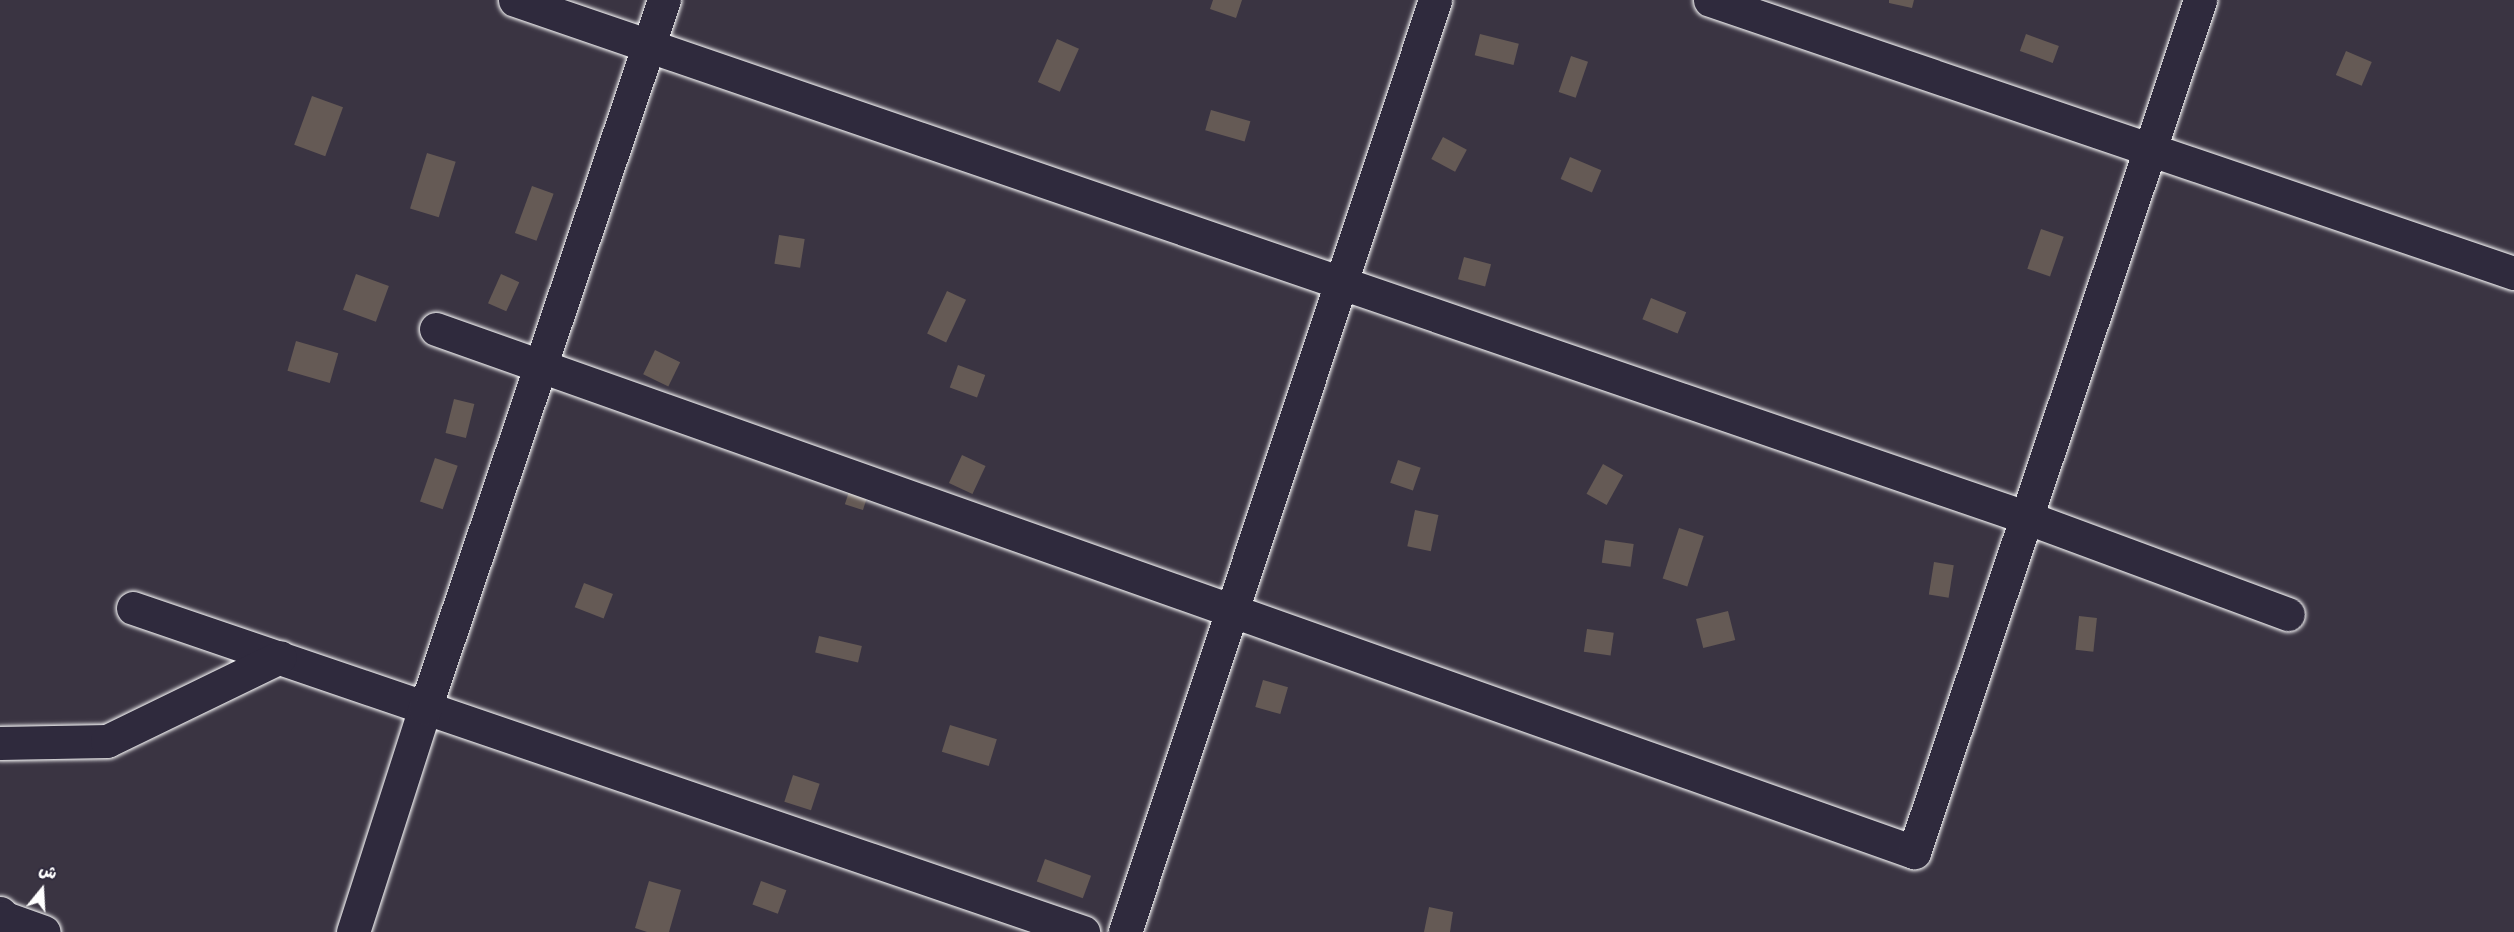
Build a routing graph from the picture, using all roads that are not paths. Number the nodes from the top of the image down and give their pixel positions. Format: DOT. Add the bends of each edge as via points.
graph roads {
  1 [pos="515,0"];
  2 [pos="664,0"];
  3 [pos="1435,0"];
  4 [pos="1710,0"];
  5 [pos="2200,0"];
  6 [pos="648,46"];
  7 [pos="2150,150"];
  8 [pos="2514,273"];
  9 [pos="1341,283"];
  10 [pos="436,329"];
  11 [pos="540,366"];
  12 [pos="2028,518"];
  13 [pos="133,608"];
  14 [pos="1233,611"];
  15 [pos="2288,614"];
  16 [pos="279,657"];
  17 [pos="425,708"];
  18 [pos="0,743"];
  19 [pos="0,913"];
  20 [pos="44,932"];
  21 [pos="353,932"];
  22 [pos="1083,932"];
  23 [pos="1125,932"];
  1 -- 6 [label="street"];
  2 -- 6 [label="street"];
  3 -- 9 [label="street"];
  4 -- 7 [label="street"];
  5 -- 7 [label="street"];
  6 -- 9 [label="street"];
  6 -- 11 [label="street"];
  7 -- 8 [label="street"];
  7 -- 12 [label="street"];
  9 -- 12 [label="street"];
  9 -- 14 [label="street"];
  10 -- 11 [label="street"];
  11 -- 14 [label="street"];
  11 -- 17 [label="street"];
  12 -- 14 [label="street" via="1914,852"];
  12 -- 15 [label="street"];
  13 -- 16 [label="street"];
  14 -- 23 [label="street"];
  16 -- 17 [label="street"];
  16 -- 18 [label="street" via="107,741"];
  17 -- 21 [label="street"];
  17 -- 22 [label="street"];
  19 -- 20 [label="street"];
}
